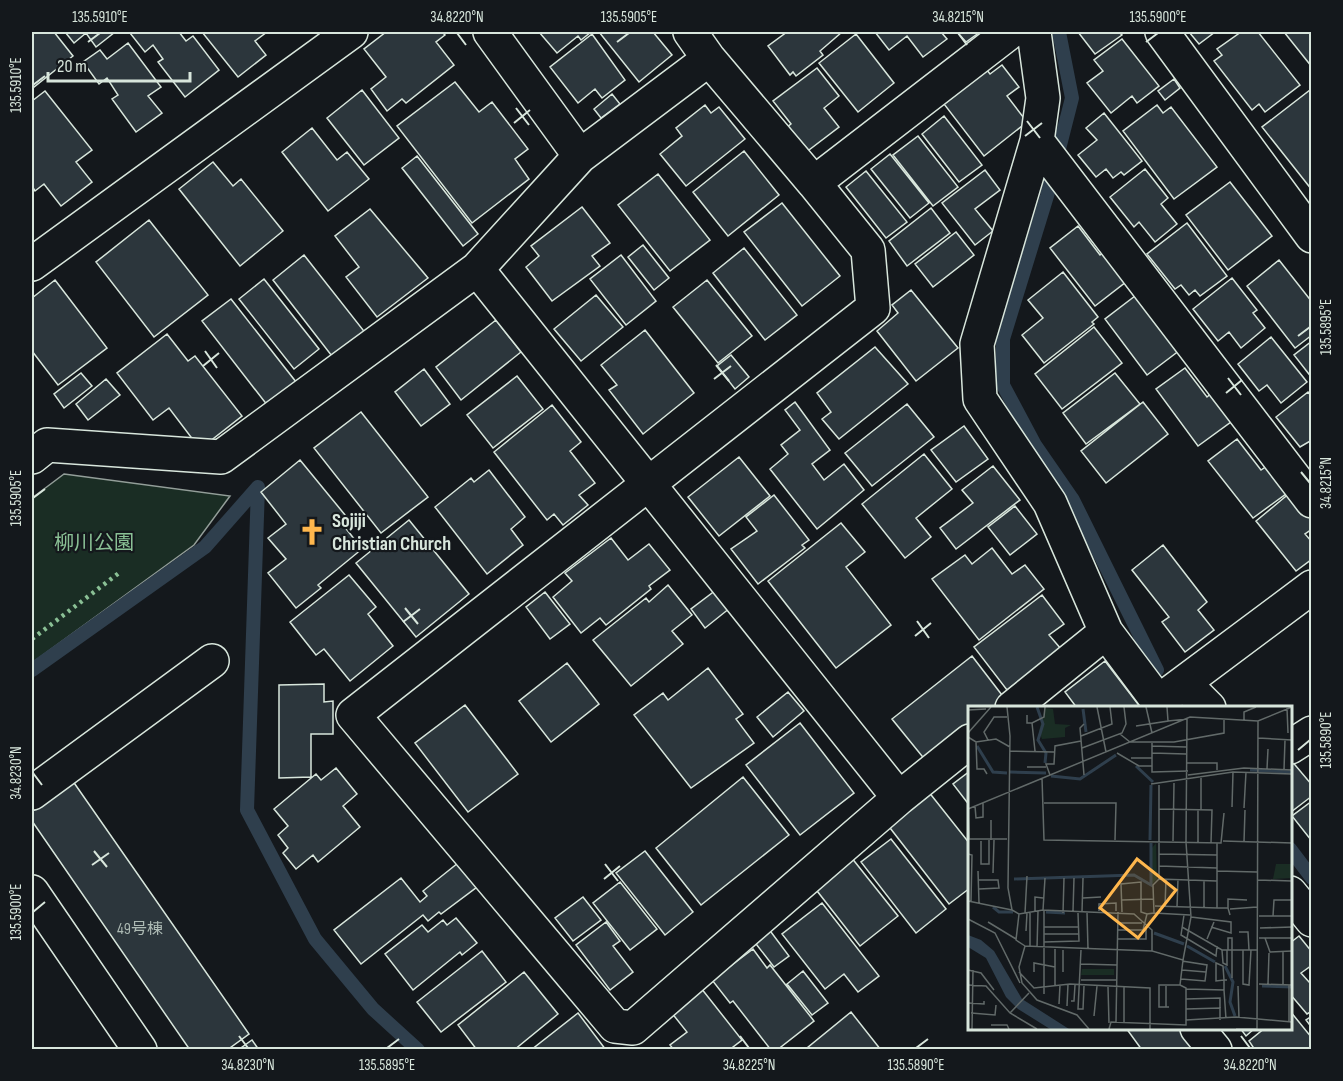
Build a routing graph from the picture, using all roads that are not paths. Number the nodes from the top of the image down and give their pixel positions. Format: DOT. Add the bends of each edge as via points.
graph roads {
  1 [pos="351,32"];
  2 [pos="489,32"];
  3 [pos="690,32"];
  4 [pos="1010,32"];
  5 [pos="1034,32"];
  6 [pos="1162,32"];
  7 [pos="709,59"];
  8 [pos="1037,141"];
  9 [pos="580,156"];
  10 [pos="814,183"];
  11 [pos="1311,236"];
  12 [pos="32,264"];
  13 [pos="477,269"];
  14 [pos="37,442"];
  15 [pos="649,482"];
  16 [pos="1311,501"];
  17 [pos="1311,587"];
  18 [pos="1106,632"];
  19 [pos="212,661"];
  20 [pos="1184,682"];
  21 [pos="1160,705"];
  22 [pos="1014,706"];
  23 [pos="1207,706"];
  24 [pos="1311,733"];
  25 [pos="968,742"];
  26 [pos="1292,746"];
  27 [pos="32,793"];
  28 [pos="898,798"];
  29 [pos="32,892"];
  30 [pos="1292,896"];
  31 [pos="1311,920"];
  32 [pos="1198,1030"];
  33 [pos="140,1050"];
  34 [pos="1215,1050"];
  1 -- 12 [label="street"];
  2 -- 9 [label="street"];
  3 -- 7 [label="street"];
  4 -- 10 [label="street"];
  5 -- 8 [label="street" via="1043,98"];
  6 -- 11 [label="street"];
  7 -- 9 [label="street"];
  7 -- 10 [label="street"];
  8 -- 16 [label="street"];
  8 -- 18 [label="street" via="977,344 980,399 1050,503"];
  9 -- 13 [label="street"];
  10 -- 15 [label="street" via="867,250 873,308"];
  13 -- 14 [label="street" via="221,457"];
  13 -- 15 [label="street"];
  15 -- 28 [label="street"];
  15 -- 28 [label="street" via="354,715 615,1026 633,1028"];
  17 -- 20 [label="street"];
  18 -- 21 [label="street"];
  18 -- 22 [label="street"];
  19 -- 27 [label="street"];
  20 -- 21 [label="street"];
  20 -- 23 [label="street"];
  24 -- 26 [label="street"];
  25 -- 28 [label="street"];
  29 -- 33 [label="street"];
  30 -- 31 [label="street"];
  32 -- 34 [label="street"];
}
